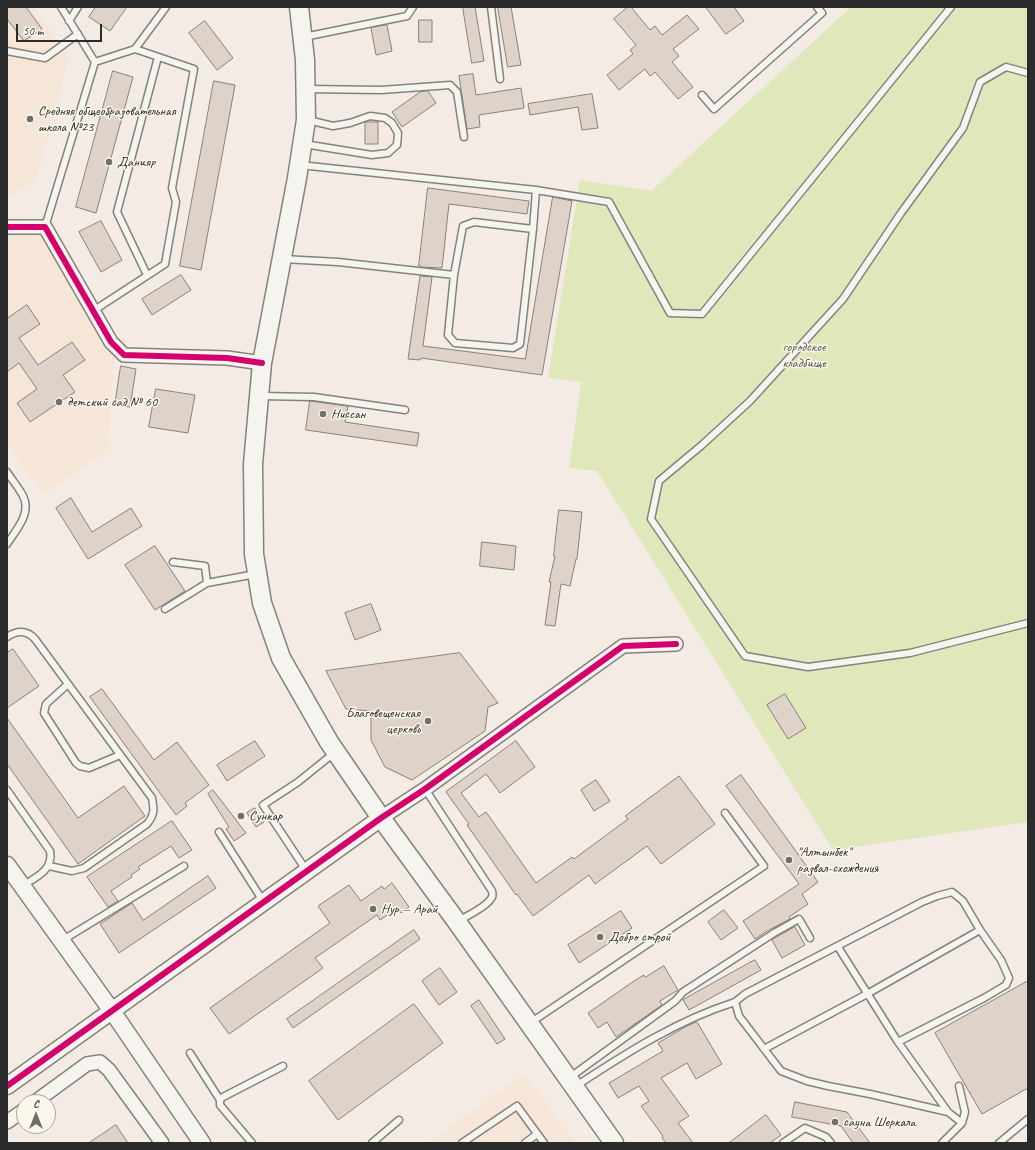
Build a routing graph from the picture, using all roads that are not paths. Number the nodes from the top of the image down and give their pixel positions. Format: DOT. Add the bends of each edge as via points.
graph roads {
  1 [pos="61,7"];
  2 [pos="78,7"];
  3 [pos="166,7"];
  4 [pos="299,7"];
  5 [pos="413,7"];
  6 [pos="491,7"];
  7 [pos="817,7"];
  8 [pos="951,7"];
  9 [pos="69,21"];
  10 [pos="78,34"];
  11 [pos="303,37"];
  12 [pos="135,49"];
  13 [pos="7,51"];
  14 [pos="158,57"];
  15 [pos="95,62"];
  16 [pos="1028,73"];
  17 [pos="500,79"];
  18 [pos="306,89"];
  19 [pos="702,95"];
  20 [pos="306,120"];
  21 [pos="464,137"];
  22 [pos="302,143"];
  23 [pos="299,165"];
  24 [pos="536,190"];
  25 [pos="7,227"];
  26 [pos="45,227"];
  27 [pos="534,229"];
  28 [pos="282,259"];
  29 [pos="147,275"];
  30 [pos="454,275"];
  31 [pos="93,311"];
  32 [pos="262,363"];
  33 [pos="259,396"];
  34 [pos="405,410"];
  35 [pos="7,472"];
  36 [pos="7,544"];
  37 [pos="173,562"];
  38 [pos="257,574"];
  39 [pos="207,583"];
  40 [pos="165,609"];
  41 [pos="1028,623"];
  42 [pos="7,637"];
  43 [pos="676,644"];
  44 [pos="68,684"];
  45 [pos="335,752"];
  46 [pos="120,754"];
  47 [pos="425,789"];
  48 [pos="7,790"];
  49 [pos="726,813"];
  50 [pos="381,818"];
  51 [pos="219,832"];
  52 [pos="7,865"];
  53 [pos="49,866"];
  54 [pos="184,866"];
  55 [pos="307,872"];
  56 [pos="22,886"];
  57 [pos="264,903"];
  58 [pos="457,922"];
  59 [pos="980,930"];
  60 [pos="810,938"];
  61 [pos="62,941"];
  62 [pos="838,947"];
  63 [pos="867,994"];
  64 [pos="735,1002"];
  65 [pos="112,1011"];
  66 [pos="529,1024"];
  67 [pos="898,1042"];
  68 [pos="764,1049"];
  69 [pos="190,1053"];
  70 [pos="283,1066"];
  71 [pos="571,1083"];
  72 [pos="7,1086"];
  73 [pos="959,1086"];
  74 [pos="46,1094"];
  75 [pos="220,1100"];
  76 [pos="948,1112"];
  77 [pos="16,1116"];
  78 [pos="1028,1118"];
  79 [pos="399,1120"];
  80 [pos="7,1122"];
  81 [pos="962,1123"];
  82 [pos="537,1134"];
  83 [pos="162,1143"];
  84 [pos="202,1143"];
  85 [pos="252,1143"];
  86 [pos="372,1143"];
  87 [pos="462,1143"];
  88 [pos="525,1143"];
  89 [pos="544,1143"];
  90 [pos="614,1143"];
  91 [pos="783,1143"];
  92 [pos="831,1143"];
  93 [pos="942,1143"];
  94 [pos="999,1143"];
  1 -- 9 [label="lane"];
  2 -- 9 [label="lane"];
  3 -- 12 [label="lane"];
  4 -- 11 [label="main road"];
  5 -- 11 [label="lane" via="407,16"];
  6 -- 17 [label="lane"];
  7 -- 19 [label="lane" via="822,13 714,109"];
  8 -- 24 [label="lane" via="702,314 670,313 609,202"];
  9 -- 10 [label="lane"];
  10 -- 13 [label="lane" via="45,58"];
  10 -- 15 [label="lane"];
  11 -- 18 [label="main road"];
  12 -- 14 [label="lane"];
  12 -- 15 [label="lane"];
  14 -- 29 [label="lane" via="117,212"];
  14 -- 29 [label="lane" via="194,69 172,188 176,202 165,264"];
  15 -- 26 [label="lane"];
  16 -- 41 [label="lane" via="1006,67 980,82 962,128 843,298 750,401 702,445 658,480 652,519 745,656 808,667 910,653"];
  18 -- 20 [label="main road"];
  18 -- 21 [label="lane" via="381,90 450,85 457,92"];
  20 -- 22 [label="main road"];
  20 -- 22 [label="lane" via="333,126 370,116 385,118 392,123 398,133 397,145 388,153 372,155"];
  22 -- 23 [label="main road"];
  23 -- 24 [label="lane"];
  23 -- 28 [label="main road"];
  24 -- 27 [label="lane"];
  25 -- 26 [label="street"];
  26 -- 31 [label="street"];
  27 -- 30 [label="lane" via="474,222 463,226"];
  27 -- 30 [label="lane" via="520,344 513,348 455,343 448,335"];
  28 -- 30 [label="lane" via="338,262"];
  28 -- 32 [label="main road"];
  29 -- 31 [label="lane"];
  31 -- 32 [label="street" via="111,342 124,355 227,358"];
  32 -- 33 [label="main road"];
  33 -- 34 [label="lane" via="314,397"];
  33 -- 38 [label="main road" via="253,464 254,554"];
  35 -- 36 [label="lane" via="26,505 23,520"];
  37 -- 39 [label="lane" via="205,566"];
  38 -- 39 [label="lane"];
  38 -- 45 [label="main road" via="262,603 281,658"];
  39 -- 40 [label="lane"];
  42 -- 44 [label="lane" via="20,631 32,636"];
  43 -- 47 [label="street" via="623,646"];
  44 -- 46 [label="lane"];
  44 -- 46 [label="lane" via="46,704 44,713 76,763 89,768"];
  45 -- 50 [label="main road"];
  45 -- 55 [label="lane" via="298,782 263,805"];
  46 -- 53 [label="lane" via="152,798 152,819 84,868 72,871"];
  47 -- 50 [label="street"];
  47 -- 58 [label="lane" via="493,895 491,900"];
  48 -- 53 [label="lane" via="50,851"];
  49 -- 66 [label="lane" via="764,866"];
  50 -- 55 [label="street"];
  50 -- 58 [label="main road"];
  51 -- 57 [label="lane"];
  52 -- 56 [label="street"];
  53 -- 56 [label="lane" via="43,873"];
  54 -- 61 [label="lane"];
  55 -- 57 [label="street"];
  56 -- 61 [label="street"];
  57 -- 65 [label="street"];
  58 -- 66 [label="main road"];
  59 -- 62 [label="lane" via="963,901 952,892 922,902"];
  59 -- 63 [label="lane"];
  59 -- 67 [label="lane" via="1001,960 1009,978 1006,985"];
  60 -- 71 [label="lane" via="799,919 774,932 683,992"];
  61 -- 65 [label="street"];
  62 -- 63 [label="lane"];
  62 -- 64 [label="lane" via="745,994"];
  63 -- 67 [label="lane"];
  63 -- 68 [label="lane"];
  64 -- 68 [label="lane" via="739,1016"];
  64 -- 71 [label="lane" via="678,1025 609,1065"];
  65 -- 72 [label="street"];
  65 -- 84 [label="street"];
  66 -- 71 [label="main road"];
  67 -- 76 [label="lane"];
  68 -- 76 [label="lane" via="781,1071 808,1081"];
  69 -- 75 [label="lane"];
  70 -- 75 [label="lane"];
  71 -- 90 [label="main road"];
  73 -- 81 [label="lane" via="965,1112"];
  74 -- 83 [label="street" via="86,1064 100,1062 109,1070"];
  75 -- 85 [label="lane" via="220,1105"];
  76 -- 81 [label="lane"];
  77 -- 80 [label="street"];
  78 -- 94 [label="lane"];
  79 -- 86 [label="lane"];
  81 -- 93 [label="lane"];
  82 -- 87 [label="lane" via="516,1106"];
  82 -- 88 [label="lane"];
  82 -- 89 [label="lane"];
  91 -- 92 [label="lane" via="805,1128 826,1137"];
}
